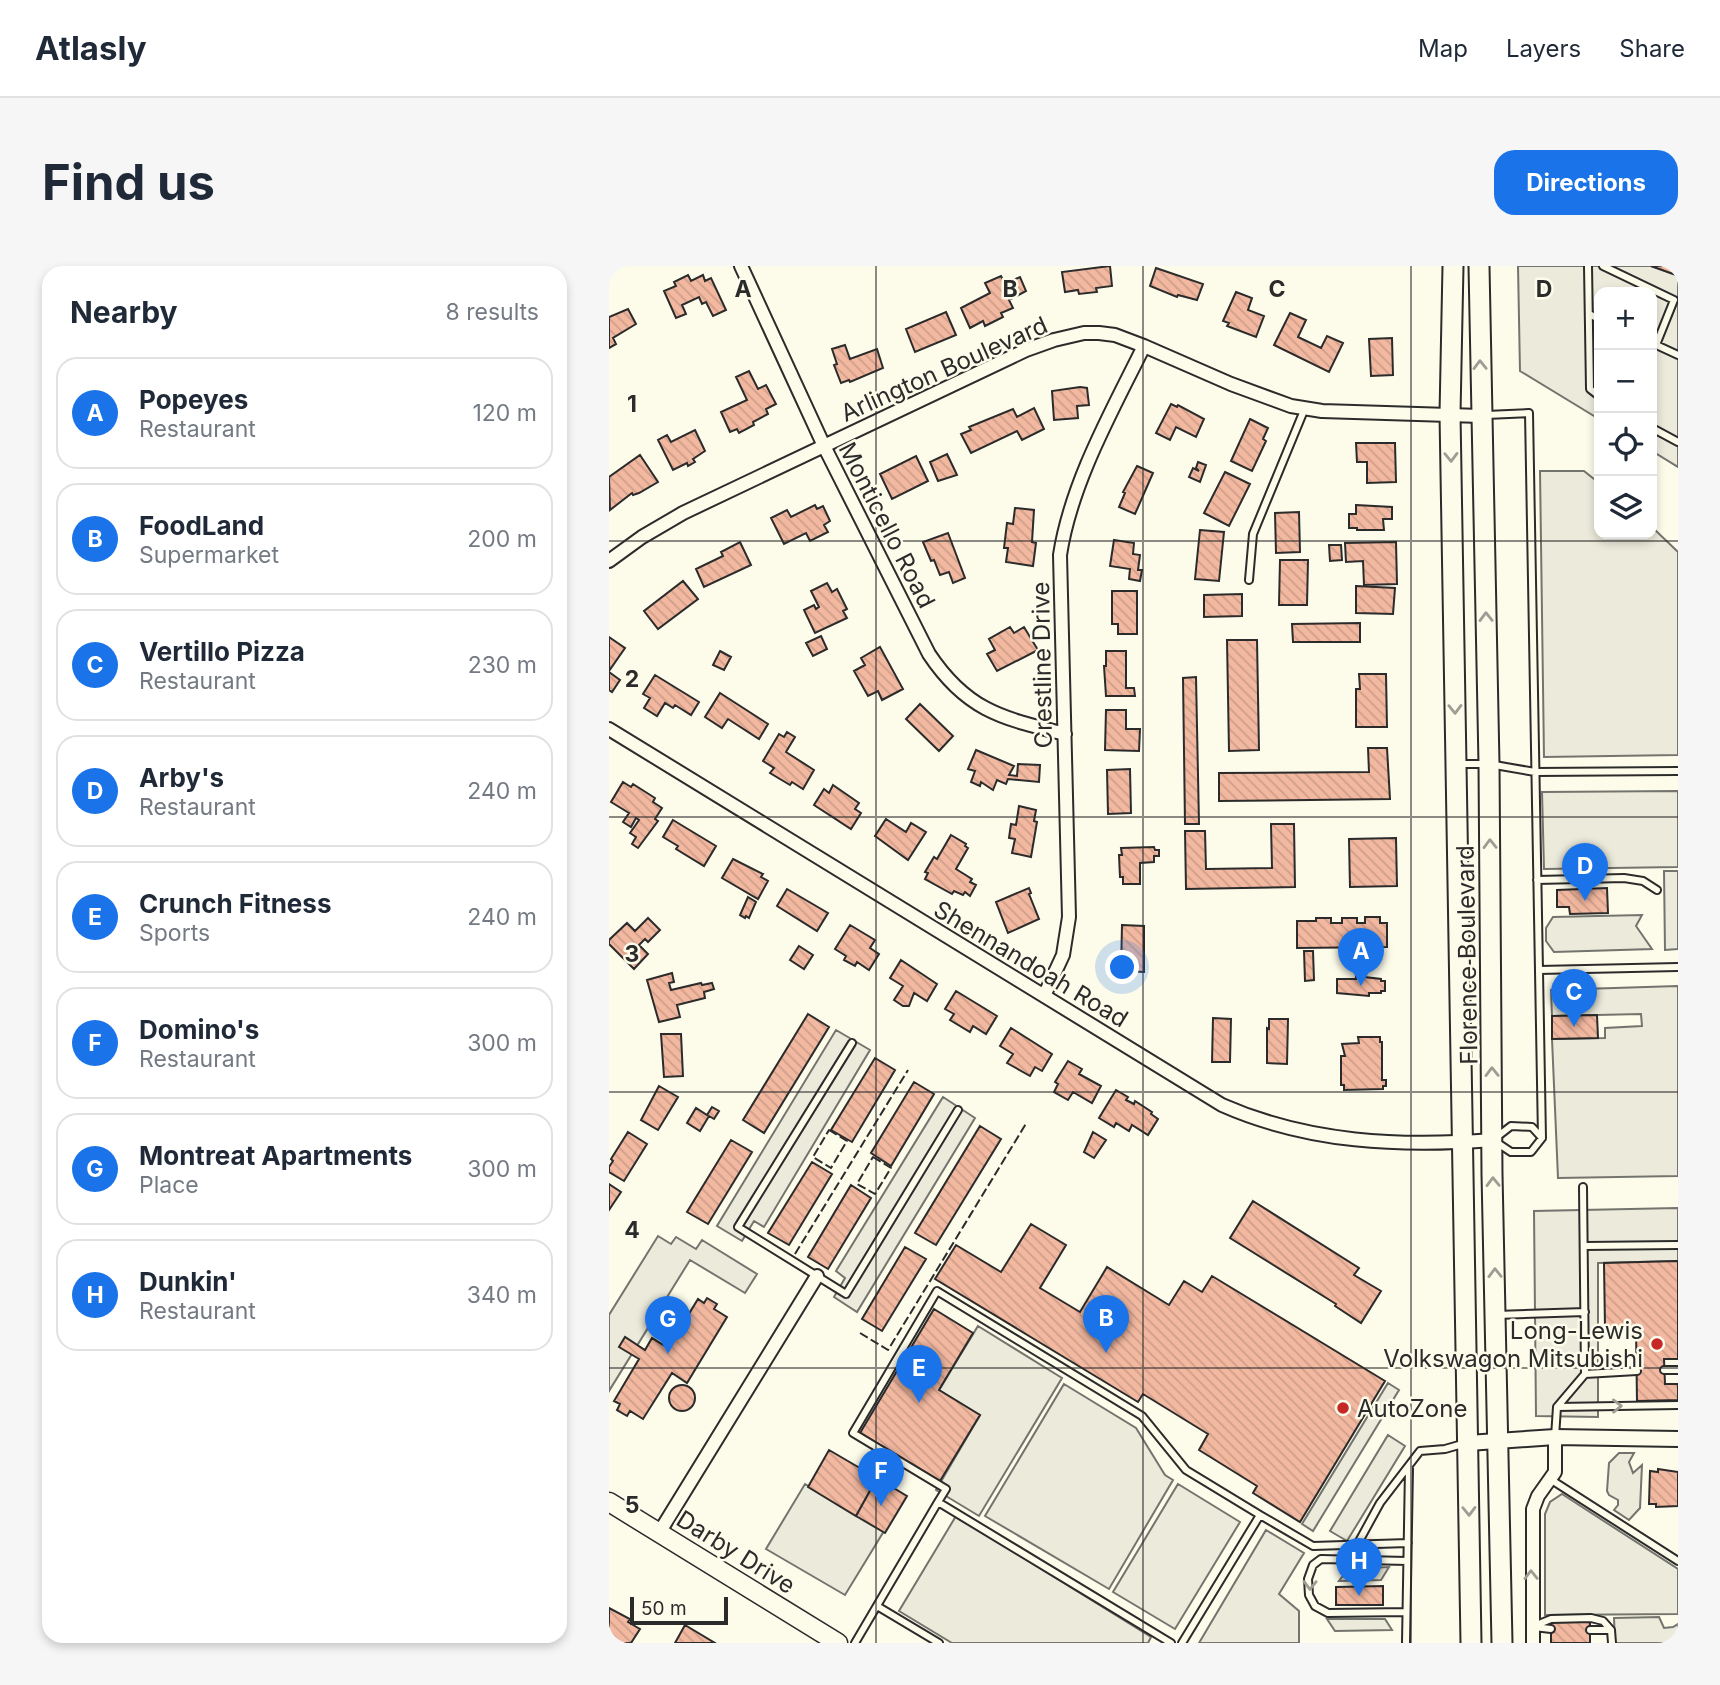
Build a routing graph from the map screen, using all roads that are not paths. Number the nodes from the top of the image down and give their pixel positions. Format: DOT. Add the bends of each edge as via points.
graph roads {
  1 [pos="741,266"];
  2 [pos="1453,266"];
  3 [pos="1479,266"];
  4 [pos="1588,266"];
  5 [pos="1603,266"];
  6 [pos="1647,287"];
  7 [pos="1657,292"];
  8 [pos="1589,314"];
  9 [pos="1594,316"];
  10 [pos="1657,337"];
  11 [pos="1657,345"];
  12 [pos="1144,346"];
  13 [pos="1678,355"];
  14 [pos="1594,392"];
  15 [pos="1305,408"];
  16 [pos="1450,414"];
  17 [pos="1481,415"];
  18 [pos="1657,431"];
  19 [pos="1678,442"];
  20 [pos="824,446"];
  21 [pos="609,561"];
  22 [pos="1249,580"];
  23 [pos="609,729"];
  24 [pos="1065,734"];
  25 [pos="1456,764"];
  26 [pos="1489,764"];
  27 [pos="1678,771"];
  28 [pos="1535,772"];
  29 [pos="1537,880"];
  30 [pos="1657,890"];
  31 [pos="1678,967"];
  32 [pos="1539,970"];
  33 [pos="1044,996"];
  34 [pos="852,1042"];
  35 [pos="958,1110"];
  36 [pos="1542,1138"];
  37 [pos="1493,1140"];
  38 [pos="1463,1142"];
  39 [pos="1583,1187"];
  40 [pos="1678,1245"];
  41 [pos="1584,1246"];
  42 [pos="817,1276"];
  43 [pos="1585,1312"];
  44 [pos="1496,1315"];
  45 [pos="1664,1370"];
  46 [pos="1678,1370"];
  47 [pos="1637,1371"];
  48 [pos="1585,1374"];
  49 [pos="1678,1405"];
  50 [pos="1557,1408"];
  51 [pos="1555,1437"];
  52 [pos="1498,1439"];
  53 [pos="1678,1439"];
  54 [pos="1468,1443"];
  55 [pos="1409,1468"];
  56 [pos="1550,1479"];
  57 [pos="609,1502"];
  58 [pos="938,1502"];
  59 [pos="1261,1515"];
  60 [pos="659,1533"];
  61 [pos="1408,1543"];
  62 [pos="1357,1545"];
  63 [pos="1407,1561"];
  64 [pos="1678,1561"];
  65 [pos="877,1606"];
  66 [pos="1406,1612"];
  67 [pos="1533,1627"];
  68 [pos="1551,1629"];
  69 [pos="1590,1630"];
  70 [pos="1611,1630"];
  71 [pos="838,1643"];
  72 [pos="855,1643"];
  73 [pos="939,1643"];
  74 [pos="1171,1643"];
  75 [pos="1182,1643"];
  76 [pos="1406,1643"];
  77 [pos="1471,1643"];
  78 [pos="1501,1643"];
  79 [pos="1533,1643"];
  80 [pos="1612,1643"];
  1 -- 20 [label="street, Monticello Road"];
  2 -- 16 [label="highway, Florence Boulevard"];
  17 -- 3 [label="highway, Florence Boulevard, one-way"];
  4 -- 8 [label="lane"];
  5 -- 6 [label="lane"];
  7 -- 10 [label="lane" via="1674,300"];
  8 -- 9 [label="lane"];
  8 -- 14 [label="lane" via="1590,389"];
  11 -- 13 [label="lane"];
  12 -- 15 [label="street, Arlington Boulevard" via="1276,402"];
  12 -- 20 [label="street, Arlington Boulevard" via="1099,333 1054,340"];
  12 -- 24 [label="street, Crestline Drive" via="1090,461 1062,538"];
  15 -- 16 [label="street, Arlington Boulevard"];
  15 -- 22 [label="lane" via="1253,534"];
  16 -- 17 [label="street, Arlington Boulevard"];
  16 -- 25 [label="highway, Florence Boulevard, one-way"];
  26 -- 17 [label="highway, Florence Boulevard, one-way"];
  17 -- 28 [label="lane" via="1529,413"];
  18 -- 19 [label="lane"];
  20 -- 21 [label="street, Arlington Boulevard" via="674,518"];
  20 -- 24 [label="street, Monticello Road" via="937,667 959,691 985,709"];
  23 -- 33 [label="street, Shennandoah Road"];
  24 -- 33 [label="street, Crestline Drive" via="1069,917 1063,955"];
  25 -- 26 [label="lane"];
  25 -- 38 [label="highway, Florence Boulevard"];
  26 -- 28 [label="lane"];
  37 -- 26 [label="highway, Florence Boulevard, one-way"];
  27 -- 28 [label="lane"];
  28 -- 29 [label="lane"];
  29 -- 30 [label="lane" via="1624,878 1643,881"];
  29 -- 32 [label="lane"];
  31 -- 32 [label="lane"];
  32 -- 36 [label="lane"];
  33 -- 38 [label="street, Shennandoah Road" via="1251,1118 1361,1142"];
  34 -- 42 [label="lane" via="738,1227"];
  35 -- 42 [label="lane" via="846,1294"];
  36 -- 37 [label="lane" via="1532,1127 1511,1126"];
  36 -- 37 [label="lane" via="1531,1152 1511,1152"];
  37 -- 38 [label="street, Shennandoah Road"];
  44 -- 37 [label="highway, Florence Boulevard, one-way"];
  38 -- 54 [label="highway, Florence Boulevard"];
  39 -- 41 [label="lane"];
  40 -- 41 [label="lane"];
  41 -- 43 [label="lane"];
  42 -- 60 [label="street"];
  43 -- 44 [label="lane"];
  43 -- 48 [label="lane"];
  44 -- 52 [label="highway, Florence Boulevard"];
  45 -- 46 [label="lane"];
  47 -- 48 [label="lane"];
  48 -- 50 [label="lane"];
  50 -- 49 [label="lane, one-way"];
  50 -- 51 [label="lane"];
  51 -- 52 [label="street"];
  51 -- 53 [label="street"];
  51 -- 56 [label="street" via="1555,1472"];
  52 -- 54 [label="street"];
  52 -- 78 [label="highway, Florence Boulevard"];
  54 -- 55 [label="lane" via="1420,1451"];
  54 -- 77 [label="highway, Florence Boulevard, one-way"];
  55 -- 61 [label="lane"];
  55 -- 62 [label="lane" via="1380,1503"];
  56 -- 64 [label="lane"];
  67 -- 56 [label="street, one-way" via="1533,1509"];
  57 -- 60 [label="main road, Darby Drive"];
  58 -- 59 [label="lane" via="946,1489 853,1433 937,1291 1142,1416 1186,1470"];
  58 -- 65 [label="lane"];
  58 -- 74 [label="lane"];
  59 -- 62 [label="lane" via="1313,1546"];
  59 -- 75 [label="lane"];
  60 -- 71 [label="main road, Darby Drive"];
  61 -- 62 [label="lane"];
  61 -- 63 [label="lane"];
  63 -- 66 [label="lane"];
  63 -- 66 [label="lane, one-way" via="1321,1559 1308,1579 1315,1606 1328,1613"];
  65 -- 72 [label="lane"];
  65 -- 73 [label="lane"];
  66 -- 76 [label="lane"];
  67 -- 68 [label="lane"];
  67 -- 70 [label="lane" via="1551,1619 1591,1618 1603,1621"];
  67 -- 79 [label="street"];
  69 -- 70 [label="lane"];
  70 -- 80 [label="lane"];
}
